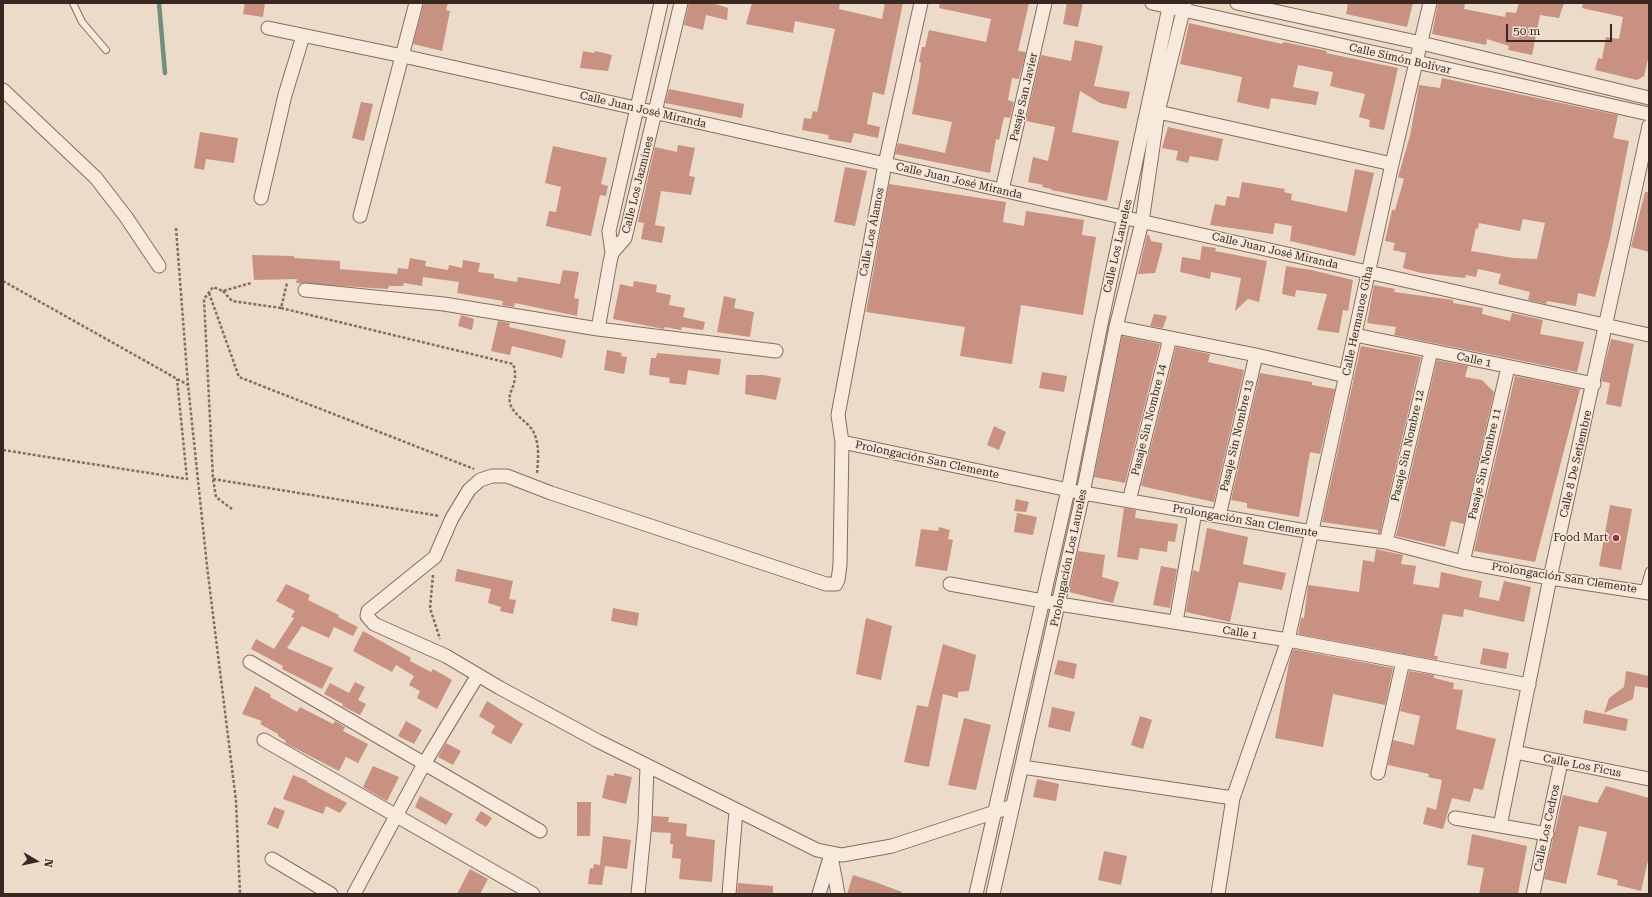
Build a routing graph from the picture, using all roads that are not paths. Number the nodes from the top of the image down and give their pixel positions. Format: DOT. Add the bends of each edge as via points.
graph roads {
  1 [pos="73,3"];
  2 [pos="416,3"];
  3 [pos="661,3"];
  4 [pos="681,3"];
  5 [pos="921,3"];
  6 [pos="1045,3"];
  7 [pos="1152,3"];
  8 [pos="1237,3"];
  9 [pos="1430,3"];
  10 [pos="1170,5"];
  11 [pos="1184,7"];
  12 [pos="268,28"];
  13 [pos="303,36"];
  14 [pos="1421,43"];
  15 [pos="106,50"];
  16 [pos="403,56"];
  17 [pos="1416,62"];
  18 [pos="3,90"];
  19 [pos="1649,98"];
  20 [pos="636,108"];
  21 [pos="1158,112"];
  22 [pos="655,113"];
  23 [pos="1649,114"];
  24 [pos="1649,126"];
  25 [pos="885,164"];
  26 [pos="1392,164"];
  27 [pos="1002,190"];
  28 [pos="261,198"];
  29 [pos="360,216"];
  30 [pos="1125,217"];
  31 [pos="1142,222"];
  32 [pos="612,253"];
  33 [pos="159,266"];
  34 [pos="1368,272"];
  35 [pos="305,290"];
  36 [pos="1607,326"];
  37 [pos="1116,327"];
  38 [pos="598,329"];
  39 [pos="1355,335"];
  40 [pos="1649,335"];
  41 [pos="1170,338"];
  42 [pos="776,351"];
  43 [pos="1431,351"];
  44 [pos="1256,355"];
  45 [pos="1508,367"];
  46 [pos="1346,376"];
  47 [pos="1594,384"];
  48 [pos="842,442"];
  49 [pos="1068,490"];
  50 [pos="1083,493"];
  51 [pos="1129,501"];
  52 [pos="1195,512"];
  53 [pos="1219,516"];
  54 [pos="1312,532"];
  55 [pos="1386,542"];
  56 [pos="1463,562"];
  57 [pos="1649,571"];
  58 [pos="1550,578"];
  59 [pos="950,584"];
  60 [pos="1646,592"];
  61 [pos="1043,601"];
  62 [pos="1059,604"];
  63 [pos="1176,622"];
  64 [pos="1288,640"];
  65 [pos="1403,661"];
  66 [pos="250,662"];
  67 [pos="478,675"];
  68 [pos="1529,685"];
  69 [pos="264,740"];
  70 [pos="1515,752"];
  71 [pos="1561,762"];
  72 [pos="424,764"];
  73 [pos="647,766"];
  74 [pos="1022,767"];
  75 [pos="1378,773"];
  76 [pos="1649,779"];
  77 [pos="1233,798"];
  78 [pos="1014,806"];
  79 [pos="736,810"];
  80 [pos="996,812"];
  81 [pos="396,816"];
  82 [pos="1455,818"];
  83 [pos="1500,826"];
  84 [pos="540,831"];
  85 [pos="1547,834"];
  86 [pos="831,854"];
  87 [pos="272,859"];
  88 [pos="331,894"];
  89 [pos="354,894"];
  90 [pos="533,894"];
  91 [pos="638,894"];
  92 [pos="729,894"];
  93 [pos="819,894"];
  94 [pos="838,894"];
  95 [pos="976,894"];
  96 [pos="993,894"];
  97 [pos="1218,894"];
  98 [pos="1533,894"];
  1 -- 15 [label="lane" via="82,22"];
  2 -- 16 [label="street"];
  3 -- 20 [label="street, Calle Los Jazmines"];
  4 -- 22 [label="street, Calle Los Jazmines"];
  5 -- 25 [label="street, Calle Los Álamos"];
  6 -- 27 [label="street, Pasaje San Javier"];
  7 -- 10 [label="street, Calle Simón Bolívar"];
  8 -- 14 [label="street, Calle Simón Bolívar"];
  9 -- 14 [label="street, Calle Hermanos Giha"];
  10 -- 11 [label="street, Calle Simón Bolívar"];
  10 -- 30 [label="street, Calle Los Laureles"];
  11 -- 17 [label="street, Calle Simón Bolívar"];
  11 -- 21 [label="street, Calle Los Laureles"];
  12 -- 13 [label="street, Calle Juan José Miranda"];
  13 -- 16 [label="street, Calle Juan José Miranda"];
  13 -- 28 [label="street" via="285,94"];
  14 -- 17 [label="street, Calle Hermanos Giha"];
  14 -- 19 [label="street, Calle Simón Bolívar"];
  16 -- 20 [label="street, Calle Juan José Miranda"];
  16 -- 29 [label="street"];
  17 -- 23 [label="street, Calle Simón Bolívar"];
  17 -- 26 [label="street, Calle Hermanos Giha"];
  18 -- 33 [label="street" via="96,178"];
  20 -- 22 [label="street, Calle Juan José Miranda"];
  20 -- 32 [label="street, Calle Los Jazmines" via="609,231"];
  21 -- 26 [label="street"];
  21 -- 31 [label="street, Calle Los Laureles"];
  22 -- 25 [label="street, Calle Juan José Miranda"];
  22 -- 32 [label="street, Calle Los Jazmines" via="625,238"];
  24 -- 36 [label="street, Calle 8 De Setiembre"];
  25 -- 27 [label="street, Calle Juan José Miranda"];
  25 -- 48 [label="street, Calle Los Álamos" via="838,415"];
  26 -- 34 [label="street, Calle Hermanos Giha"];
  27 -- 30 [label="street, Calle Juan José Miranda"];
  30 -- 31 [label="street, Calle Juan José Miranda"];
  30 -- 49 [label="street, Calle Los Laureles"];
  31 -- 34 [label="street, Calle Juan José Miranda"];
  31 -- 37 [label="street, Prolongación Los Laureles"];
  32 -- 38 [label="street"];
  34 -- 36 [label="street, Calle Juan José Miranda"];
  34 -- 39 [label="street, Calle Hermanos Giha"];
  35 -- 38 [label="street" via="444,304"];
  36 -- 40 [label="street, Calle Juan José Miranda"];
  36 -- 47 [label="street, Calle 8 De Setiembre"];
  37 -- 41 [label="street"];
  37 -- 50 [label="street, Prolongación Los Laureles"];
  38 -- 42 [label="street"];
  39 -- 43 [label="street, Calle 1"];
  39 -- 46 [label="street, Calle Hermanos Giha"];
  41 -- 44 [label="street"];
  41 -- 51 [label="street, Pasaje Sin Nombre 14"];
  43 -- 45 [label="street, Calle 1"];
  43 -- 55 [label="street, Pasaje Sin Nombre 12"];
  44 -- 46 [label="street"];
  44 -- 53 [label="street, Pasaje Sin Nombre 13"];
  45 -- 47 [label="street, Calle 1"];
  45 -- 56 [label="street, Pasaje Sin Nombre 11"];
  46 -- 54 [label="street, Calle Hermanos Giha"];
  47 -- 58 [label="street, Calle 8 De Setiembre"];
  48 -- 49 [label="street, Prolongación San Clemente"];
  48 -- 67 [label="street, Calle Los Álamos" via="840,565 838,580 832,585 551,493 507,476 492,476 480,480 469,490 452,518 435,557 368,611 367,616 374,624 446,656"];
  49 -- 50 [label="street, Prolongación San Clemente"];
  49 -- 61 [label="street, Prolongación Los Laureles"];
  50 -- 51 [label="street, Prolongación San Clemente"];
  50 -- 62 [label="street, Prolongación Los Laureles"];
  51 -- 52 [label="street, Prolongación San Clemente"];
  52 -- 53 [label="street, Prolongación San Clemente"];
  52 -- 63 [label="street"];
  53 -- 54 [label="street, Prolongación San Clemente"];
  54 -- 55 [label="street, Prolongación San Clemente"];
  54 -- 64 [label="street, Calle Hermanos Giha"];
  55 -- 56 [label="street, Prolongación San Clemente"];
  56 -- 58 [label="street, Prolongación San Clemente"];
  57 -- 60 [label="lane"];
  58 -- 60 [label="street, Prolongación San Clemente"];
  58 -- 68 [label="street, Calle 8 De Setiembre"];
  59 -- 61 [label="street, Calle 1"];
  61 -- 62 [label="street, Calle 1"];
  61 -- 80 [label="street, Prolongación Los Laureles"];
  62 -- 63 [label="street, Calle 1"];
  62 -- 74 [label="street, Prolongación Los Laureles"];
  63 -- 64 [label="street, Calle 1"];
  64 -- 65 [label="street, Calle 1"];
  64 -- 77 [label="street, Calle Hermanos Giha"];
  65 -- 68 [label="street, Calle 1"];
  65 -- 75 [label="street"];
  66 -- 72 [label="street"];
  67 -- 72 [label="street"];
  67 -- 73 [label="street"];
  68 -- 70 [label="street, Calle 8 De Setiembre"];
  69 -- 81 [label="street"];
  70 -- 71 [label="street, Calle Los Ficus"];
  70 -- 83 [label="street, Calle 8 De Setiembre"];
  71 -- 76 [label="street, Calle Los Ficus"];
  71 -- 85 [label="street, Calle Los Cedros"];
  72 -- 81 [label="street"];
  72 -- 84 [label="street"];
  73 -- 79 [label="street"];
  73 -- 91 [label="street"];
  74 -- 77 [label="street"];
  74 -- 78 [label="street, Prolongación Los Laureles"];
  77 -- 97 [label="street, Calle Hermanos Giha"];
  78 -- 80 [label="street"];
  78 -- 96 [label="street, Prolongación Los Laureles"];
  79 -- 86 [label="street" via="817,850"];
  79 -- 92 [label="street"];
  80 -- 86 [label="street" via="892,846 842,855"];
  80 -- 95 [label="street, Prolongación Los Laureles"];
  81 -- 89 [label="street"];
  81 -- 90 [label="street"];
  82 -- 83 [label="street"];
  83 -- 85 [label="street"];
  85 -- 98 [label="street, Calle Los Cedros"];
  86 -- 93 [label="street"];
  86 -- 94 [label="street"];
  87 -- 88 [label="street"];
}
